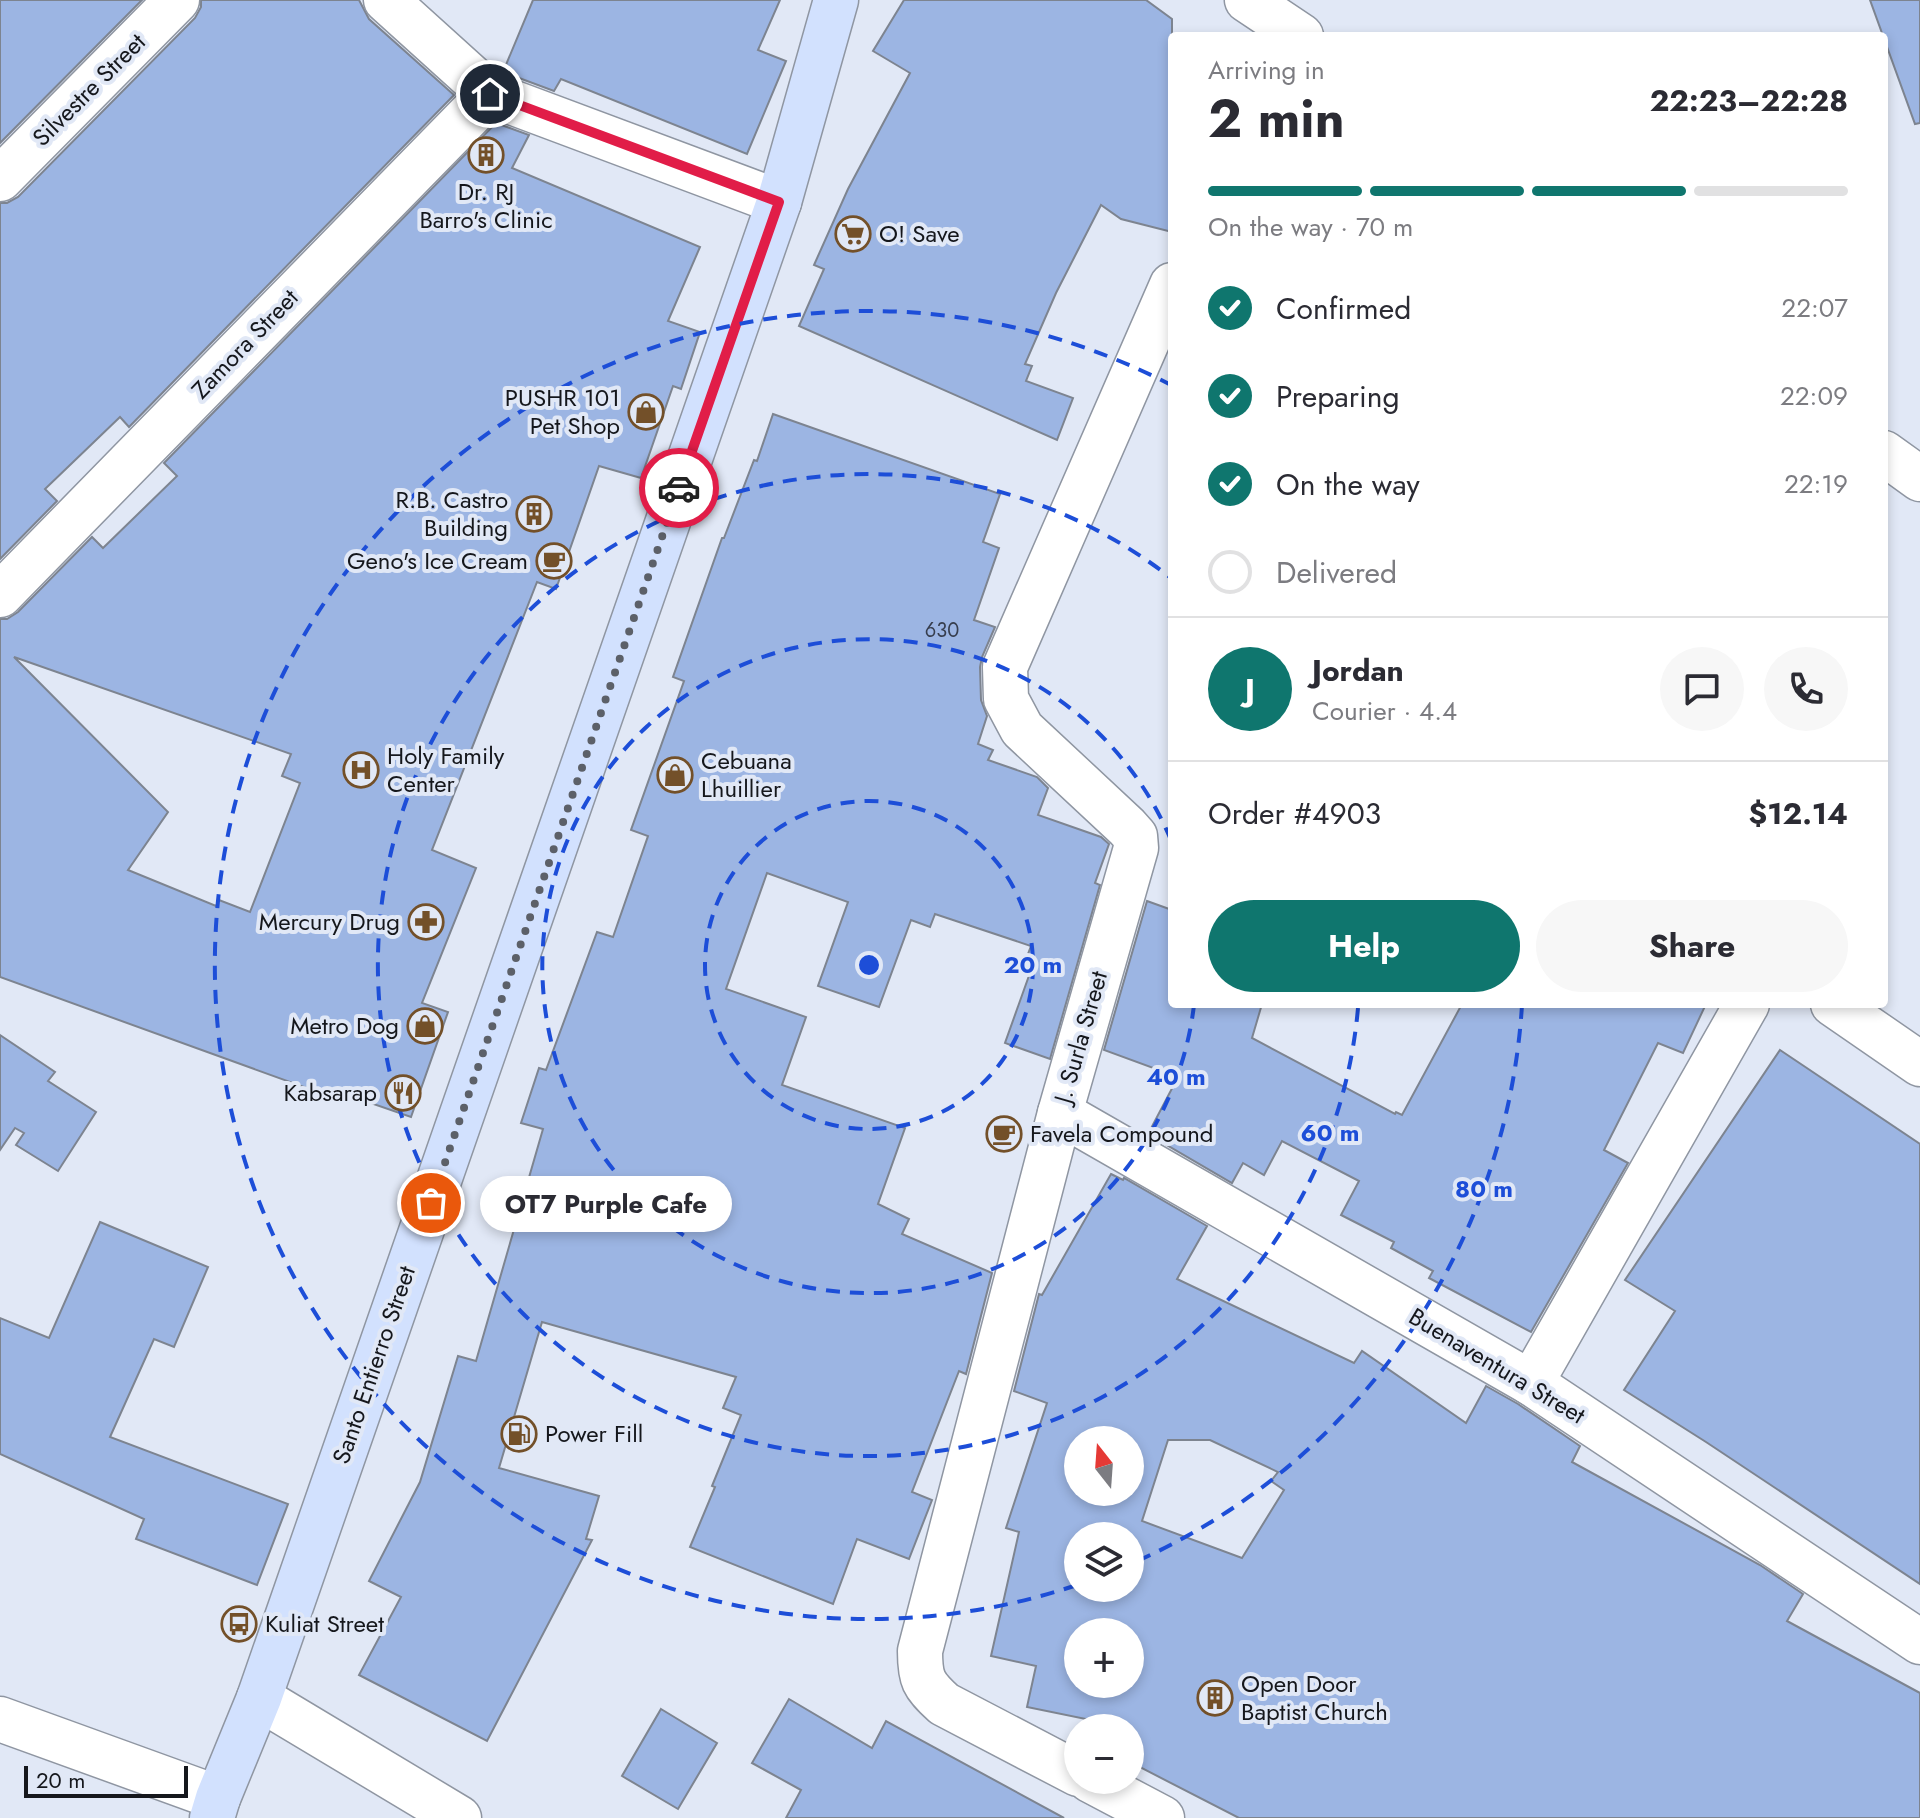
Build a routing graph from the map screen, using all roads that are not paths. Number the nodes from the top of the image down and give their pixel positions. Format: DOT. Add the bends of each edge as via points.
graph roads {
  1 [pos="177,0"];
  2 [pos="386,0"];
  3 [pos="836,0"];
  4 [pos="1247,0"];
  5 [pos="1289,32"];
  6 [pos="490,94"];
  7 [pos="0,179"];
  8 [pos="779,202"];
  9 [pos="1168,294"];
  10 [pos="1888,456"];
  11 [pos="1920,479"];
  12 [pos="0,595"];
  13 [pos="1745,1008"];
  14 [pos="1839,1008"];
  15 [pos="1920,1064"];
  16 [pos="1060,1113"];
  17 [pos="1531,1383"];
  18 [pos="1920,1642"];
  19 [pos="259,1698"];
  20 [pos="0,1719"];
  21 [pos="1064,1767"];
  22 [pos="1117,1794"];
  23 [pos="215,1808"];
  24 [pos="459,1818"];
  25 [pos="1162,1818"];
  1 -- 7 [label="street, Silvestre Street"];
  2 -- 6 [label="street"];
  3 -- 8 [label="main road, Santo Entierro Street"];
  4 -- 5 [label="street"];
  6 -- 8 [label="street"];
  6 -- 12 [label="street, Zamora Street"];
  8 -- 19 [label="main road, Santo Entierro Street"];
  9 -- 16 [label="street, J. Surla Street" via="1005,667 1006,699 1022,729 1135,836 1136,848"];
  10 -- 11 [label="street"];
  13 -- 17 [label="street"];
  14 -- 15 [label="street"];
  16 -- 17 [label="street, Buenaventura Street"];
  16 -- 21 [label="street, J. Surla Street" via="924,1631 920,1672 944,1704"];
  17 -- 18 [label="street, Buenaventura Street"];
  19 -- 23 [label="main road, Santo Entierro Street"];
  19 -- 24 [label="street"];
  20 -- 23 [label="street"];
  22 -- 25 [label="street"];
}
